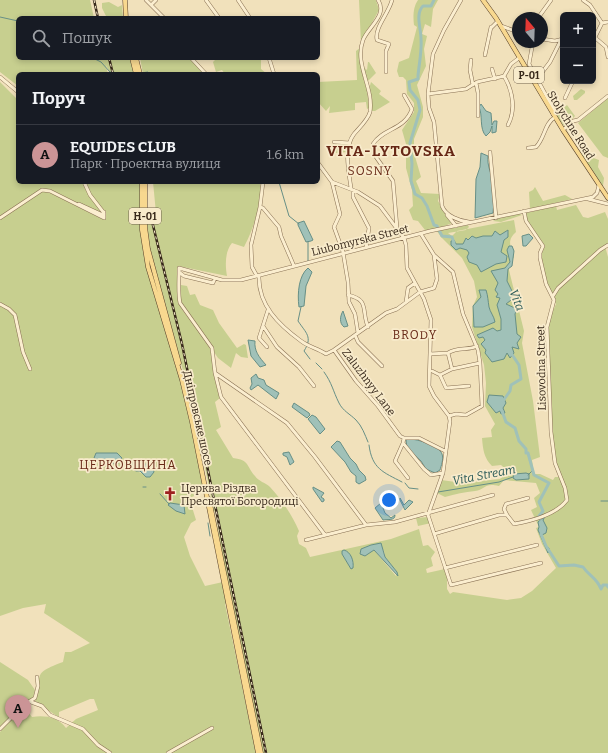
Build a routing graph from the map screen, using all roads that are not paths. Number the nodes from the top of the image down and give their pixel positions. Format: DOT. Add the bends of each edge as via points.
graph roads {
  1 [pos="124,0"];
  2 [pos="146,0"];
  3 [pos="156,0"];
  4 [pos="206,0"];
  5 [pos="238,0"];
  6 [pos="378,0"];
  7 [pos="392,0"];
  8 [pos="461,0"];
  9 [pos="483,0"];
  10 [pos="551,0"];
  11 [pos="583,0"];
  12 [pos="588,2"];
  13 [pos="151,5"];
  14 [pos="542,12"];
  15 [pos="125,16"];
  16 [pos="163,16"];
  17 [pos="218,16"];
  18 [pos="249,16"];
  19 [pos="498,21"];
  20 [pos="608,22"];
  21 [pos="602,23"];
  22 [pos="501,26"];
  23 [pos="492,27"];
  24 [pos="512,30"];
  25 [pos="488,33"];
  26 [pos="596,34"];
  27 [pos="560,39"];
  28 [pos="596,39"];
  29 [pos="548,40"];
  30 [pos="560,43"];
  31 [pos="532,48"];
  32 [pos="485,55"];
  33 [pos="608,57"];
  34 [pos="519,58"];
  35 [pos="133,60"];
  36 [pos="136,60"];
  37 [pos="194,60"];
  38 [pos="270,60"];
  39 [pos="471,60"];
  40 [pos="136,65"];
  41 [pos="492,69"];
  42 [pos="136,72"];
  43 [pos="139,72"];
  44 [pos="204,72"];
  45 [pos="273,72"];
  46 [pos="386,72"];
  47 [pos="504,76"];
  48 [pos="0,77"];
  49 [pos="495,79"];
  50 [pos="537,79"];
  51 [pos="474,84"];
  52 [pos="572,84"];
  53 [pos="16,90"];
  54 [pos="428,94"];
  55 [pos="404,95"];
  56 [pos="608,96"];
  57 [pos="566,98"];
  58 [pos="478,116"];
  59 [pos="554,116"];
  60 [pos="508,125"];
  61 [pos="563,130"];
  62 [pos="334,142"];
  63 [pos="350,143"];
  64 [pos="528,148"];
  65 [pos="490,152"];
  66 [pos="320,166"];
  67 [pos="332,182"];
  68 [pos="85,184"];
  69 [pos="144,184"];
  70 [pos="263,184"];
  71 [pos="599,185"];
  72 [pos="352,189"];
  73 [pos="608,198"];
  74 [pos="586,199"];
  75 [pos="67,200"];
  76 [pos="608,204"];
  77 [pos="260,207"];
  78 [pos="524,211"];
  79 [pos="104,212"];
  80 [pos="446,213"];
  81 [pos="0,218"];
  82 [pos="496,218"];
  83 [pos="473,223"];
  84 [pos="454,226"];
  85 [pos="397,228"];
  86 [pos="421,234"];
  87 [pos="404,238"];
  88 [pos="608,245"];
  89 [pos="366,247"];
  90 [pos="343,252"];
  91 [pos="434,255"];
  92 [pos="294,266"];
  93 [pos="254,271"];
  94 [pos="179,272"];
  95 [pos="265,274"];
  96 [pos="258,276"];
  97 [pos="214,278"];
  98 [pos="415,283"];
  99 [pos="420,292"];
  100 [pos="348,294"];
  101 [pos="553,296"];
  102 [pos="406,302"];
  103 [pos="0,304"];
  104 [pos="268,310"];
  105 [pos="263,326"];
  106 [pos="368,327"];
  107 [pos="356,334"];
  108 [pos="477,346"];
  109 [pos="267,347"];
  110 [pos="334,350"];
  111 [pos="448,353"];
  112 [pos="430,354"];
  113 [pos="480,363"];
  114 [pos="382,366"];
  115 [pos="30,369"];
  116 [pos="452,369"];
  117 [pos="431,372"];
  118 [pos="215,373"];
  119 [pos="440,375"];
  120 [pos="314,386"];
  121 [pos="469,386"];
  122 [pos="449,416"];
  123 [pos="404,438"];
  124 [pos="403,444"];
  125 [pos="445,451"];
  126 [pos="443,473"];
  127 [pos="408,478"];
  128 [pos="493,495"];
  129 [pos="528,498"];
  130 [pos="429,514"];
  131 [pos="506,515"];
  132 [pos="366,525"];
  133 [pos="434,534"];
  134 [pos="325,535"];
  135 [pos="306,540"];
  136 [pos="537,545"];
  137 [pos="541,563"];
  138 [pos="446,568"];
  139 [pos="37,677"];
  140 [pos="31,702"];
  141 [pos="212,728"];
  142 [pos="0,729"];
  143 [pos="110,753"];
  144 [pos="168,753"];
  145 [pos="260,753"];
  1 -- 15 [label="main road"];
  2 -- 13 [label="street"];
  3 -- 13 [label="street"];
  4 -- 17 [label="street"];
  5 -- 18 [label="street"];
  6 -- 63 [label="street" via="381,6 380,13 367,32 360,50 370,111"];
  7 -- 46 [label="street" via="376,37 377,40 389,43 386,51"];
  8 -- 54 [label="street" via="433,54"];
  9 -- 19 [label="main road, Stolychne Road / Р-01"];
  10 -- 14 [label="street"];
  11 -- 12 [label="street"];
  12 -- 21 [label="street"];
  13 -- 16 [label="street"];
  19 -- 22 [label="main road, Stolychne Road / Р-01"];
  19 -- 23 [label="street"];
  20 -- 21 [label="street"];
  21 -- 26 [label="street"];
  22 -- 24 [label="street"];
  22 -- 34 [label="main road, Stolychne Road / Р-01"];
  23 -- 25 [label="street"];
  23 -- 32 [label="street"];
  27 -- 29 [label="street"];
  28 -- 33 [label="street" via="606,47"];
  30 -- 50 [label="street"];
  31 -- 50 [label="street" via="529,64"];
  34 -- 47 [label="street" via="511,64"];
  34 -- 59 [label="main road, Stolychne Road / Р-01"];
  35 -- 40 [label="main road"];
  36 -- 40 [label="main road"];
  37 -- 44 [label="street"];
  38 -- 45 [label="street"];
  39 -- 51 [label="street" via="470,70"];
  40 -- 42 [label="main road"];
  40 -- 43 [label="main road"];
  41 -- 49 [label="street"];
  47 -- 49 [label="street"];
  47 -- 60 [label="street" via="514,100 514,115"];
  48 -- 53 [label="street"];
  49 -- 51 [label="street"];
  50 -- 59 [label="street" via="555,112"];
  51 -- 54 [label="street" via="470,88"];
  51 -- 58 [label="street" via="478,93"];
  52 -- 57 [label="street"];
  54 -- 80 [label="street" via="434,122 441,200"];
  55 -- 85 [label="street" via="412,109 410,115 373,144 376,157 393,181"];
  56 -- 61 [label="street"];
  59 -- 61 [label="main road, Stolychne Road / Р-01"];
  59 -- 64 [label="street" via="541,142 536,147"];
  61 -- 71 [label="main road, Stolychne Road / Р-01"];
  62 -- 63 [label="street"];
  63 -- 72 [label="street" via="348,163"];
  65 -- 82 [label="street"];
  66 -- 67 [label="street"];
  67 -- 72 [label="street"];
  67 -- 90 [label="street" via="340,214 334,226"];
  68 -- 79 [label="street"];
  69 -- 145 [label="main road, Дніпровське шосе / Н-01" via="142,230 147,261 192,422"];
  70 -- 77 [label="street"];
  71 -- 73 [label="main road, Stolychne Road / Р-01"];
  71 -- 74 [label="street" via="596,196"];
  72 -- 85 [label="street" via="380,206"];
  72 -- 89 [label="street" via="353,197 369,228"];
  74 -- 76 [label="street"];
  74 -- 78 [label="street"];
  75 -- 79 [label="street" via="102,214"];
  75 -- 79 [label="street" via="102,218 105,217"];
  75 -- 81 [label="street" via="50,191 42,190"];
  77 -- 92 [label="street" via="279,227"];
  77 -- 93 [label="street" via="251,245"];
  78 -- 82 [label="street"];
  78 -- 101 [label="street" via="526,221 543,246 540,258 546,284"];
  80 -- 83 [label="street" via="460,221"];
  80 -- 84 [label="street"];
  82 -- 83 [label="street"];
  83 -- 84 [label="street"];
  84 -- 86 [label="street, Liubomyrska Street"];
  85 -- 87 [label="street"];
  86 -- 87 [label="street, Liubomyrska Street"];
  86 -- 91 [label="street"];
  87 -- 89 [label="street, Liubomyrska Street"];
  87 -- 98 [label="street" via="407,268"];
  88 -- 101 [label="street" via="558,288"];
  89 -- 90 [label="street, Liubomyrska Street"];
  90 -- 92 [label="street, Liubomyrska Street"];
  90 -- 100 [label="street"];
  91 -- 99 [label="street, Zaluzhnyy Lane" via="436,285 430,290"];
  91 -- 108 [label="street" via="453,272 463,314"];
  92 -- 95 [label="street, Liubomyrska Street"];
  93 -- 95 [label="street"];
  93 -- 96 [label="street"];
  94 -- 97 [label="street, Liubomyrska Street" via="179,268"];
  94 -- 97 [label="street" via="184,276 213,283"];
  94 -- 118 [label="street" via="180,303 212,348"];
  95 -- 96 [label="street, Liubomyrska Street"];
  96 -- 97 [label="street, Liubomyrska Street" via="232,281"];
  96 -- 104 [label="street" via="259,291"];
  98 -- 99 [label="street"];
  98 -- 102 [label="street" via="408,288"];
  99 -- 102 [label="street, Zaluzhnyy Lane"];
  99 -- 112 [label="street" via="431,320"];
  100 -- 106 [label="street" via="361,300"];
  100 -- 107 [label="street" via="350,306 356,316"];
  101 -- 131 [label="street, Lisovodna Street" via="554,304 547,327 551,432 555,463 567,500 538,518 514,524"];
  102 -- 106 [label="street, Zaluzhnyy Lane"];
  103 -- 115 [label="street" via="15,315 23,352"];
  104 -- 105 [label="street"];
  104 -- 110 [label="street" via="302,342 326,354"];
  105 -- 109 [label="street" via="259,338"];
  105 -- 120 [label="street" via="277,347 299,367"];
  106 -- 107 [label="street, Zaluzhnyy Lane"];
  107 -- 110 [label="street, Zaluzhnyy Lane"];
  107 -- 114 [label="street" via="358,342"];
  108 -- 111 [label="street" via="473,349 457,348"];
  108 -- 113 [label="street"];
  110 -- 123 [label="street, Zaluzhnyy Lane" via="356,381"];
  111 -- 112 [label="street"];
  111 -- 116 [label="street"];
  112 -- 117 [label="street"];
  113 -- 116 [label="street"];
  113 -- 122 [label="street" via="482,406 466,415"];
  116 -- 119 [label="street"];
  117 -- 119 [label="street"];
  117 -- 122 [label="street" via="428,381 431,391"];
  118 -- 132 [label="street" via="287,423 316,457"];
  118 -- 134 [label="street" via="221,397"];
  119 -- 121 [label="street" via="446,388"];
  122 -- 125 [label="street"];
  123 -- 124 [label="street"];
  123 -- 125 [label="street" via="419,438"];
  124 -- 126 [label="street" via="428,473"];
  124 -- 127 [label="street" via="395,461"];
  125 -- 126 [label="street"];
  126 -- 130 [label="street"];
  128 -- 130 [label="street"];
  129 -- 131 [label="street" via="506,504"];
  130 -- 132 [label="street" via="395,522"];
  130 -- 133 [label="street"];
  131 -- 133 [label="street"];
  132 -- 134 [label="street"];
  133 -- 138 [label="street"];
  134 -- 135 [label="street"];
  136 -- 138 [label="street"];
  137 -- 138 [label="street" via="451,585"];
  139 -- 140 [label="street" via="38,686 35,698"];
  140 -- 142 [label="street" via="25,704"];
  140 -- 143 [label="street" via="42,706 50,715 83,729"];
  141 -- 144 [label="street"];
}
